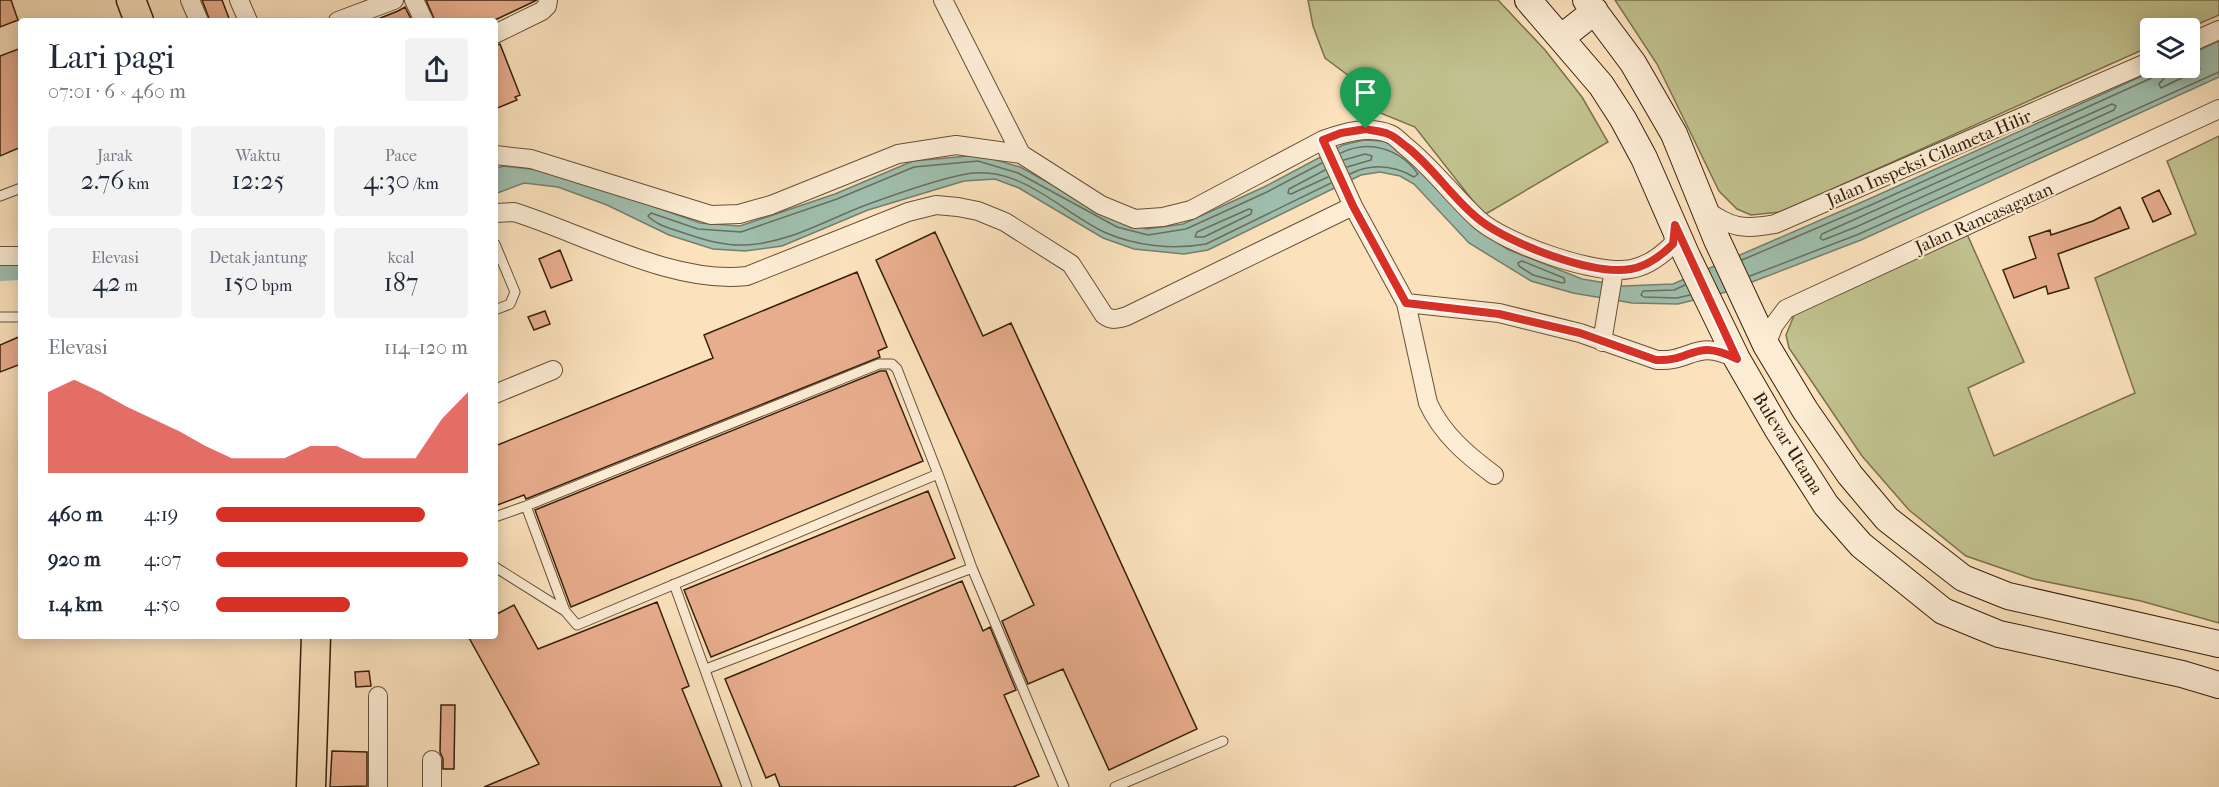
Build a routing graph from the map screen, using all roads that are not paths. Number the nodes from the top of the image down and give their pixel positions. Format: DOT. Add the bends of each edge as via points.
graph roads {
  1 [pos="131,0"];
  2 [pos="190,0"];
  3 [pos="239,0"];
  4 [pos="394,0"];
  5 [pos="414,0"];
  6 [pos="548,0"];
  7 [pos="943,0"];
  8 [pos="1528,0"];
  9 [pos="1591,5"];
  10 [pos="138,18"];
  11 [pos="198,18"];
  12 [pos="247,18"];
  13 [pos="346,18"];
  14 [pos="423,18"];
  15 [pos="2219,30"];
  16 [pos="498,33"];
  17 [pos="1562,37"];
  18 [pos="2200,39"];
  19 [pos="2140,66"];
  20 [pos="2219,109"];
  21 [pos="1325,145"];
  22 [pos="1021,154"];
  23 [pos="498,155"];
  24 [pos="18,189"];
  25 [pos="0,196"];
  26 [pos="1353,206"];
  27 [pos="1706,210"];
  28 [pos="498,213"];
  29 [pos="1675,225"];
  30 [pos="498,251"];
  31 [pos="0,256"];
  32 [pos="18,256"];
  33 [pos="1613,275"];
  34 [pos="1415,305"];
  35 [pos="498,309"];
  36 [pos="0,317"];
  37 [pos="18,317"];
  38 [pos="1602,342"];
  39 [pos="1766,345"];
  40 [pos="1737,359"];
  41 [pos="554,370"];
  42 [pos="498,393"];
  43 [pos="938,474"];
  44 [pos="1494,475"];
  45 [pos="526,506"];
  46 [pos="498,516"];
  47 [pos="1887,519"];
  48 [pos="1861,545"];
  49 [pos="972,568"];
  50 [pos="498,569"];
  51 [pos="674,584"];
  52 [pos="565,611"];
  53 [pos="316,639"];
  54 [pos="2208,640"];
  55 [pos="706,669"];
  56 [pos="2182,675"];
  57 [pos="2219,686"];
  58 [pos="378,696"];
  59 [pos="1224,741"];
  60 [pos="432,760"];
  61 [pos="311,787"];
  62 [pos="378,787"];
  63 [pos="432,787"];
  64 [pos="747,787"];
  65 [pos="1064,787"];
  66 [pos="1115,787"];
  1 -- 10 [label="main road"];
  2 -- 11 [label="street"];
  3 -- 12 [label="street"];
  4 -- 13 [label="street"];
  5 -- 14 [label="street"];
  6 -- 16 [label="street" via="542,11"];
  7 -- 22 [label="street"];
  8 -- 17 [label="main road, Bulevar Utama"];
  9 -- 17 [label="main road"];
  9 -- 27 [label="main road, Bulevar Utama" via="1633,63 1670,126"];
  15 -- 18 [label="street"];
  17 -- 29 [label="main road, Bulevar Utama" via="1623,119"];
  19 -- 27 [label="street, Jalan Inspeksi Cilameta Hilir" via="1775,224 1750,229 1724,223"];
  20 -- 39 [label="street, Jalan Rancasagatan" via="1786,309"];
  21 -- 22 [label="street" via="1191,210 1135,219 1101,205"];
  21 -- 26 [label="street"];
  21 -- 33 [label="street" via="1341,133 1366,129 1390,134 1422,159 1479,220 1504,237"];
  22 -- 23 [label="street" via="956,145 926,148 898,154 771,205 739,214 711,215 531,159"];
  24 -- 25 [label="lane"];
  26 -- 28 [label="street" via="1115,319 1104,315 1071,264 1005,222 958,207 936,205 908,212 747,276 727,278 640,259 514,212"];
  26 -- 34 [label="street"];
  27 -- 39 [label="main road, Bulevar Utama"];
  29 -- 33 [label="street" via="1673,244 1660,257"];
  29 -- 40 [label="main road, Bulevar Utama"];
  30 -- 35 [label="lane" via="515,292 510,304"];
  31 -- 32 [label="street"];
  33 -- 38 [label="street"];
  34 -- 38 [label="street" via="1499,314"];
  34 -- 44 [label="street" via="1432,411 1462,452"];
  36 -- 37 [label="lane"];
  38 -- 40 [label="street" via="1656,360 1669,361 1701,349 1724,352"];
  39 -- 47 [label="main road, Bulevar Utama" via="1850,475"];
  40 -- 48 [label="main road, Bulevar Utama" via="1826,505"];
  41 -- 42 [label="street"];
  43 -- 45 [label="lane" via="897,369 892,364 879,364"];
  43 -- 49 [label="lane"];
  43 -- 51 [label="lane"];
  45 -- 46 [label="lane"];
  45 -- 52 [label="lane"];
  47 -- 48 [label="main road"];
  47 -- 54 [label="main road, Bulevar Utama" via="1963,578 2008,596"];
  48 -- 56 [label="main road, Bulevar Utama" via="1943,610 2000,634"];
  49 -- 55 [label="lane"];
  49 -- 65 [label="lane"];
  50 -- 52 [label="lane"];
  51 -- 52 [label="lane" via="577,625"];
  51 -- 55 [label="lane"];
  53 -- 61 [label="main road"];
  54 -- 56 [label="main road"];
  55 -- 64 [label="lane"];
  56 -- 57 [label="main road, Bulevar Utama"];
  58 -- 62 [label="street"];
  59 -- 66 [label="lane"];
  60 -- 63 [label="street"];
}
